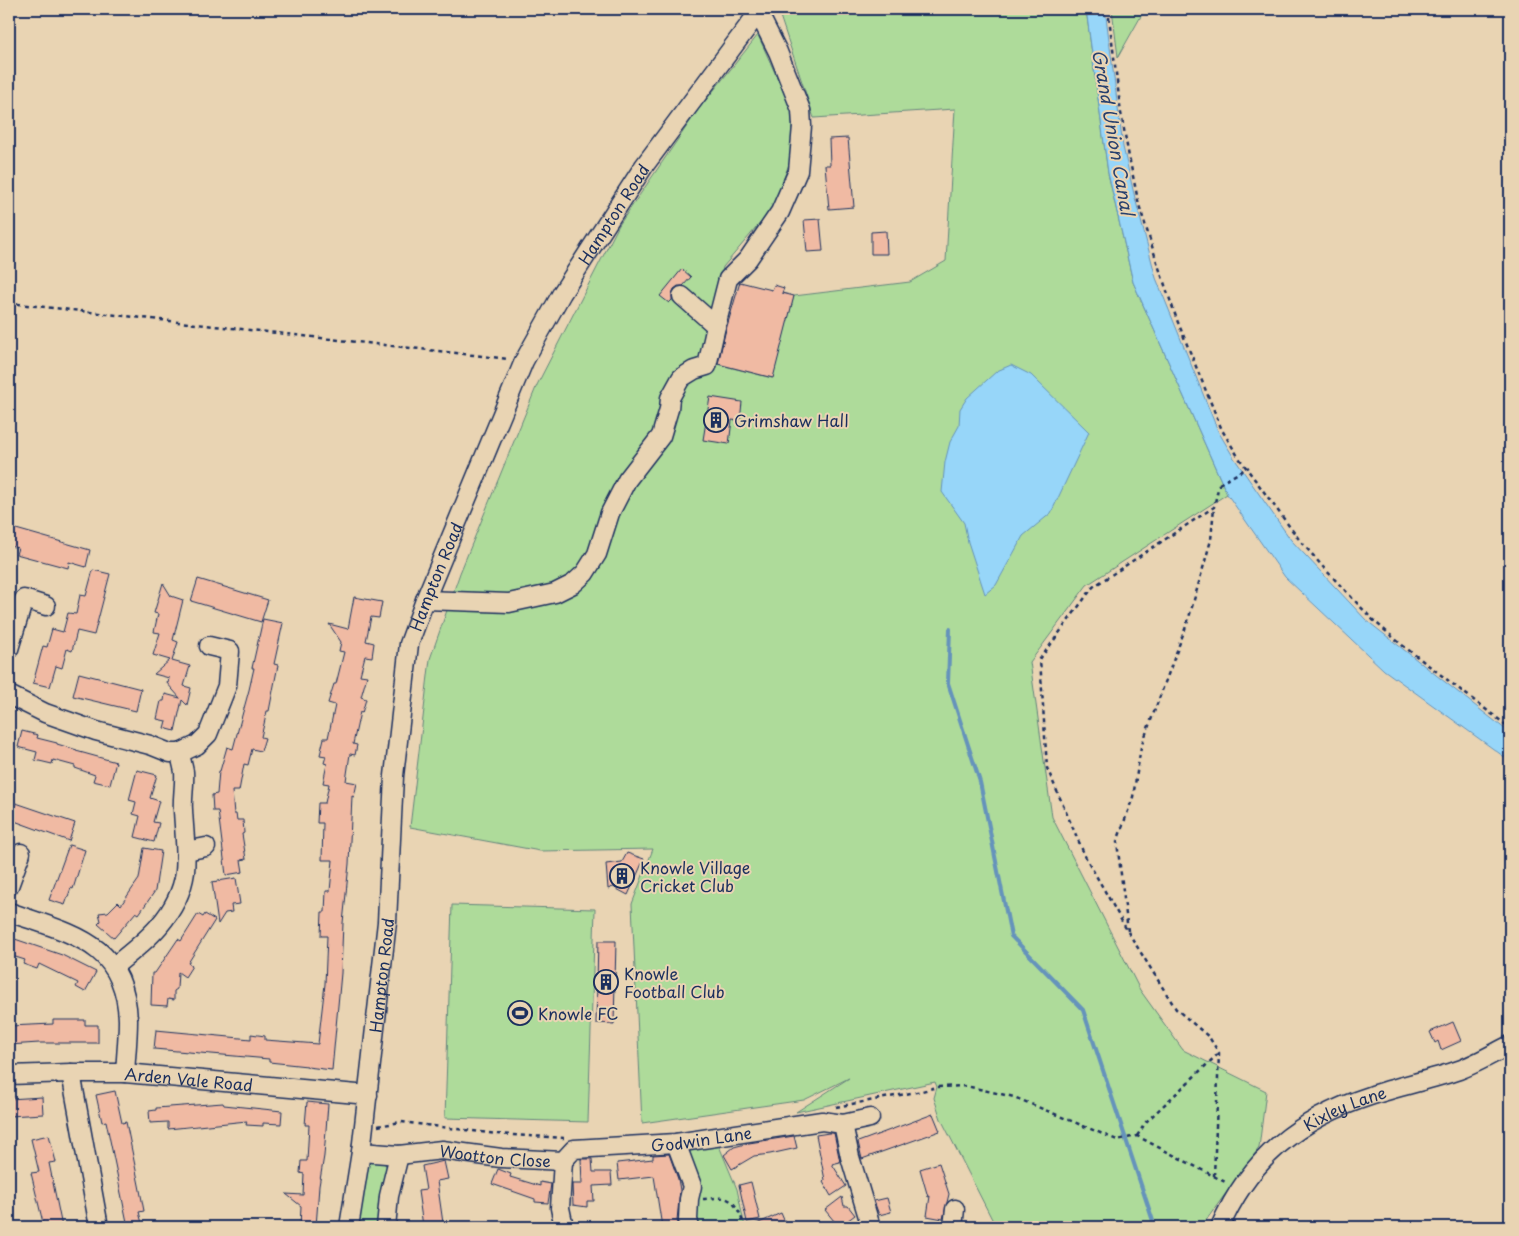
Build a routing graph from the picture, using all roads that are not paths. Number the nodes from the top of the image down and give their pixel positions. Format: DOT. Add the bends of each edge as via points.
graph roads {
  1 [pos="760,10"];
  2 [pos="682,296"];
  3 [pos="716,326"];
  4 [pos="425,600"];
  5 [pos="46,606"];
  6 [pos="209,646"];
  7 [pos="9,648"];
  8 [pos="9,695"];
  9 [pos="180,753"];
  10 [pos="206,848"];
  11 [pos="186,851"];
  12 [pos="21,853"];
  13 [pos="9,886"];
  14 [pos="9,912"];
  15 [pos="114,967"];
  16 [pos="1510,1045"];
  17 [pos="71,1073"];
  18 [pos="125,1074"];
  19 [pos="9,1075"];
  20 [pos="368,1095"];
  21 [pos="870,1118"];
  22 [pos="843,1124"];
  23 [pos="676,1143"];
  24 [pos="361,1152"];
  25 [pos="399,1155"];
  26 [pos="563,1161"];
  27 [pos="955,1209"];
  28 [pos="99,1227"];
  29 [pos="349,1227"];
  30 [pos="386,1227"];
  31 [pos="564,1227"];
  32 [pos="690,1227"];
  33 [pos="871,1227"];
  34 [pos="953,1227"];
  35 [pos="1220,1227"];
  1 -- 3 [label="street" via="801,110 798,171 780,212 748,259 728,279"];
  1 -- 4 [label="street, Hampton Road" via="644,166 577,268 524,361"];
  2 -- 3 [label="street"];
  3 -- 4 [label="street" via="707,366 681,378 670,398 661,436 627,480 610,513 597,554 574,584 555,593 509,604"];
  4 -- 20 [label="street, Hampton Road" via="409,644 394,776 387,922"];
  5 -- 7 [label="street" via="24,599"];
  6 -- 9 [label="street" via="230,651 227,686 208,734 197,745"];
  8 -- 9 [label="street" via="45,713 96,731 170,753"];
  9 -- 11 [label="street" via="184,772"];
  10 -- 11 [label="street"];
  11 -- 15 [label="street" via="185,873 176,901 164,921 144,943"];
  12 -- 13 [label="street"];
  14 -- 15 [label="street" via="72,934 105,955"];
  15 -- 18 [label="street" via="125,996 127,1012"];
  16 -- 35 [label="street, Kixley Lane" via="1460,1070 1370,1096 1323,1115 1288,1137 1255,1168 1240,1188"];
  17 -- 18 [label="street, Arden Vale Road"];
  17 -- 19 [label="street, Arden Vale Road"];
  17 -- 28 [label="street"];
  18 -- 20 [label="street, Arden Vale Road"];
  20 -- 24 [label="street, Hampton Road"];
  21 -- 22 [label="street, Godwin Lane"];
  22 -- 23 [label="street, Godwin Lane" via="822,1121"];
  22 -- 33 [label="street"];
  23 -- 26 [label="street, Godwin Lane" via="574,1149"];
  23 -- 32 [label="street" via="692,1186"];
  24 -- 25 [label="street, Wootton Close"];
  24 -- 29 [label="street, Hampton Road"];
  25 -- 26 [label="street, Wootton Close" via="442,1150 501,1158"];
  25 -- 30 [label="street" via="389,1196"];
  26 -- 31 [label="street, Wootton Close" via="560,1208"];
  27 -- 34 [label="street"];
}
